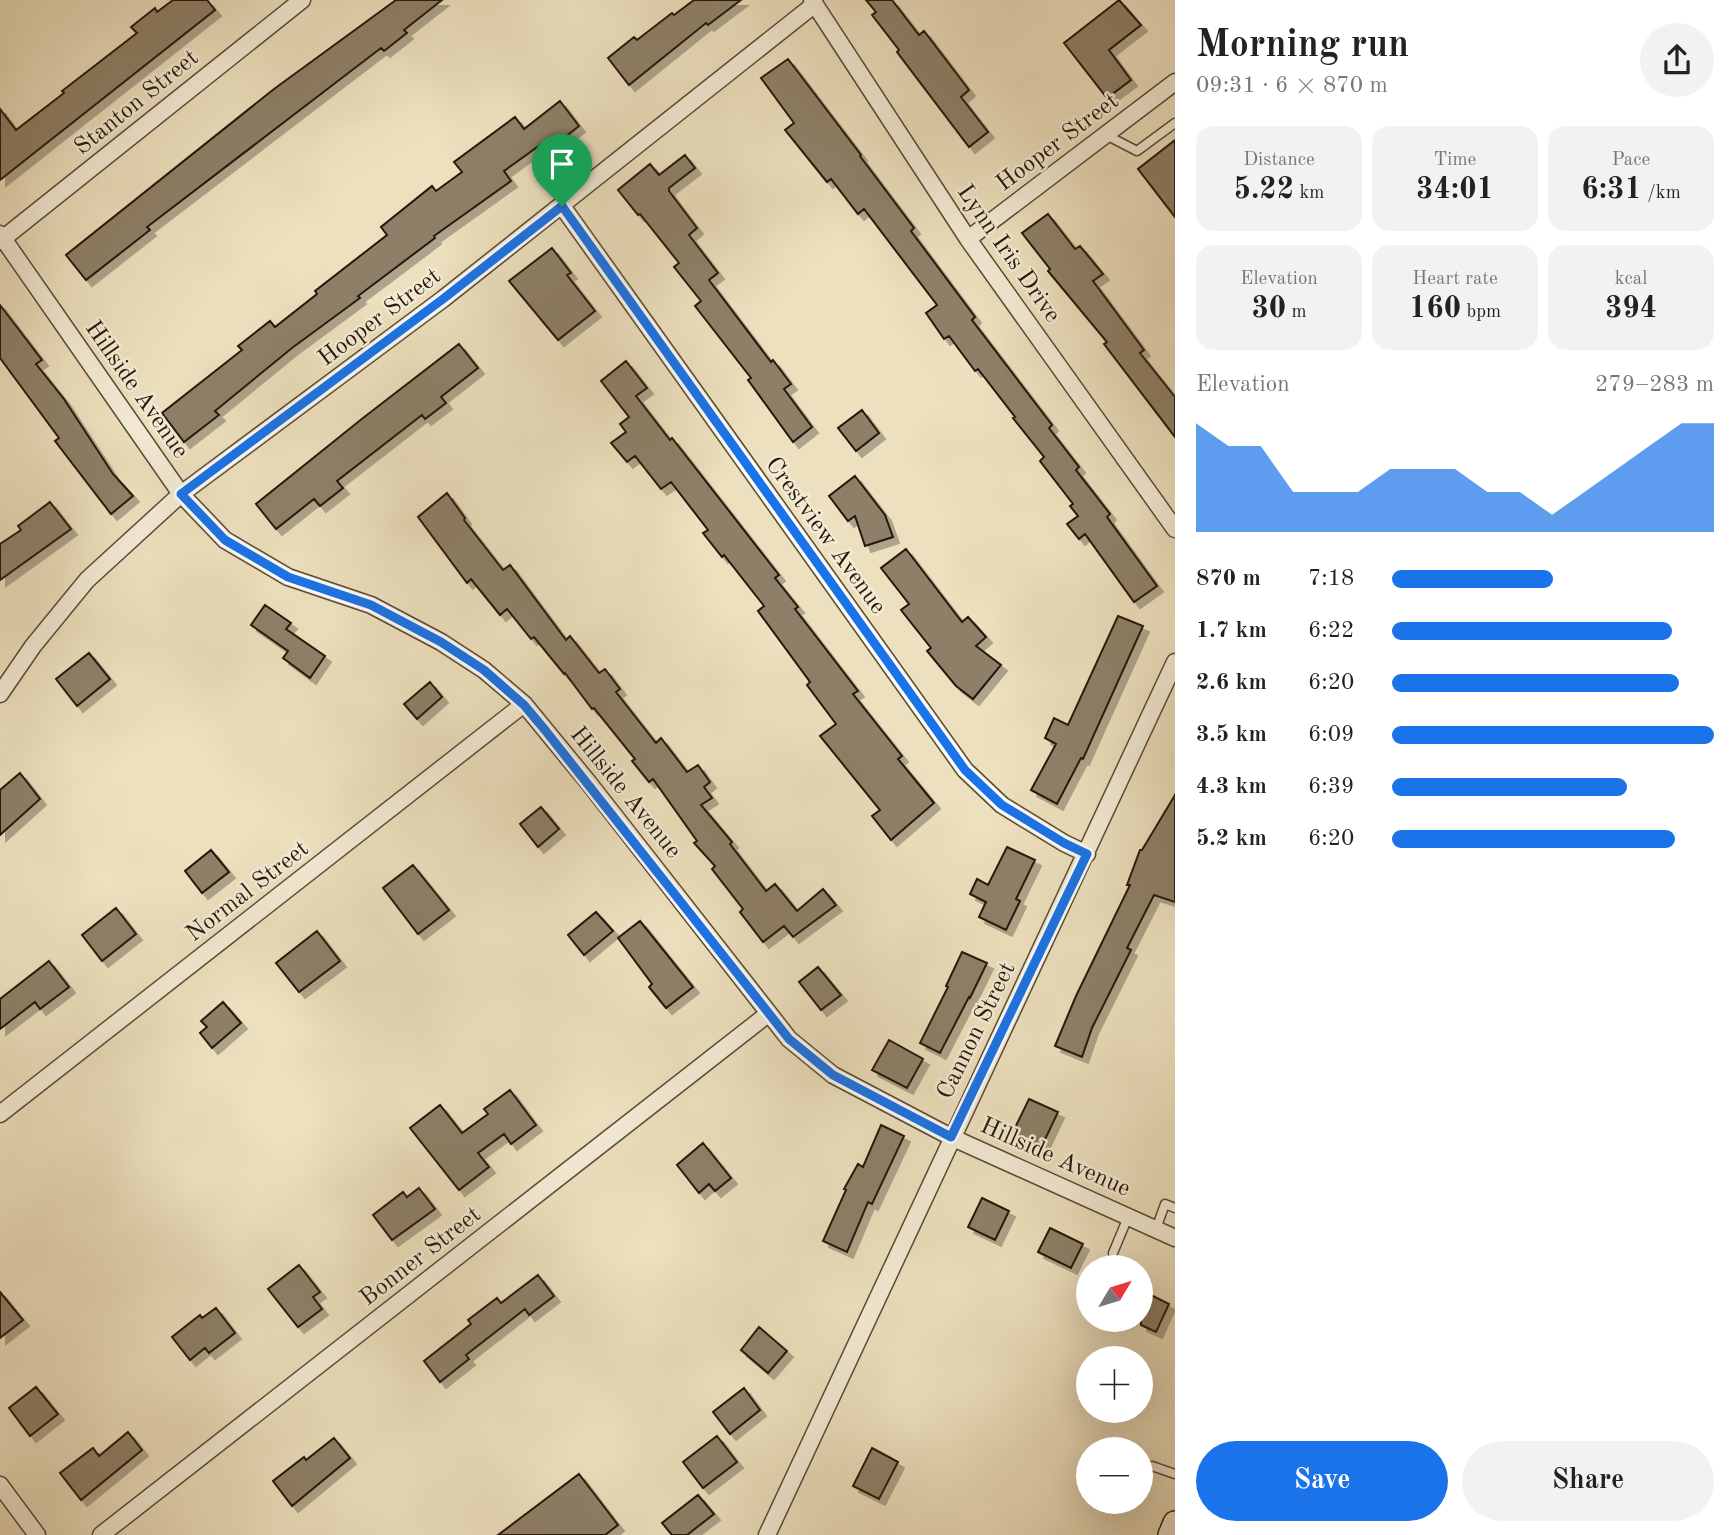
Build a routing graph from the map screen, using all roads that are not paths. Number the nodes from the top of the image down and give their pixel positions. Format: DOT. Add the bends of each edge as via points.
graph roads {
  1 [pos="303,0"];
  2 [pos="814,2"];
  3 [pos="1175,82"];
  4 [pos="1175,122"];
  5 [pos="1106,135"];
  6 [pos="562,206"];
  7 [pos="1,238"];
  8 [pos="968,239"];
  9 [pos="181,494"];
  10 [pos="1175,529"];
  11 [pos="1175,662"];
  12 [pos="0,694"];
  13 [pos="524,705"];
  14 [pos="1087,854"];
  15 [pos="768,1014"];
  16 [pos="0,1115"];
  17 [pos="951,1137"];
  18 [pos="1175,1208"];
  19 [pos="1128,1217"];
  20 [pos="1156,1229"];
  21 [pos="1175,1238"];
  22 [pos="1113,1253"];
  23 [pos="1153,1466"];
  24 [pos="1175,1474"];
  25 [pos="0,1485"];
  26 [pos="1175,1523"];
  27 [pos="37,1535"];
  28 [pos="101,1535"];
  29 [pos="767,1535"];
  30 [pos="1170,1535"];
  1 -- 7 [label="street, Stanton Street"];
  2 -- 6 [label="street, Hooper Street"];
  2 -- 8 [label="street, Lynn Iris Drive"];
  3 -- 5 [label="street, Hooper Street"];
  4 -- 5 [label="lane" via="1137,151"];
  5 -- 8 [label="street, Hooper Street"];
  6 -- 9 [label="street, Hooper Street"];
  6 -- 14 [label="street, Crestview Avenue" via="965,770 1002,805"];
  7 -- 9 [label="street, Hillside Avenue"];
  8 -- 10 [label="street, Lynn Iris Drive"];
  9 -- 12 [label="street, Hooper Street" via="87,580"];
  9 -- 13 [label="street, Hillside Avenue" via="225,540 288,577 371,605 441,642 484,670"];
  11 -- 14 [label="street, Cannon Street"];
  13 -- 15 [label="street, Hillside Avenue"];
  13 -- 16 [label="street, Normal Street"];
  14 -- 17 [label="street, Cannon Street"];
  15 -- 17 [label="street, Hillside Avenue" via="789,1039 833,1075"];
  15 -- 28 [label="street, Bonner Street"];
  17 -- 19 [label="street, Hillside Avenue"];
  17 -- 29 [label="street, Cannon Street"];
  18 -- 20 [label="lane" via="1165,1204"];
  19 -- 20 [label="street, Hillside Avenue"];
  19 -- 22 [label="lane"];
  20 -- 21 [label="street, Hillside Avenue"];
  23 -- 24 [label="lane"];
  25 -- 27 [label="street"];
  26 -- 30 [label="main road"];
}
